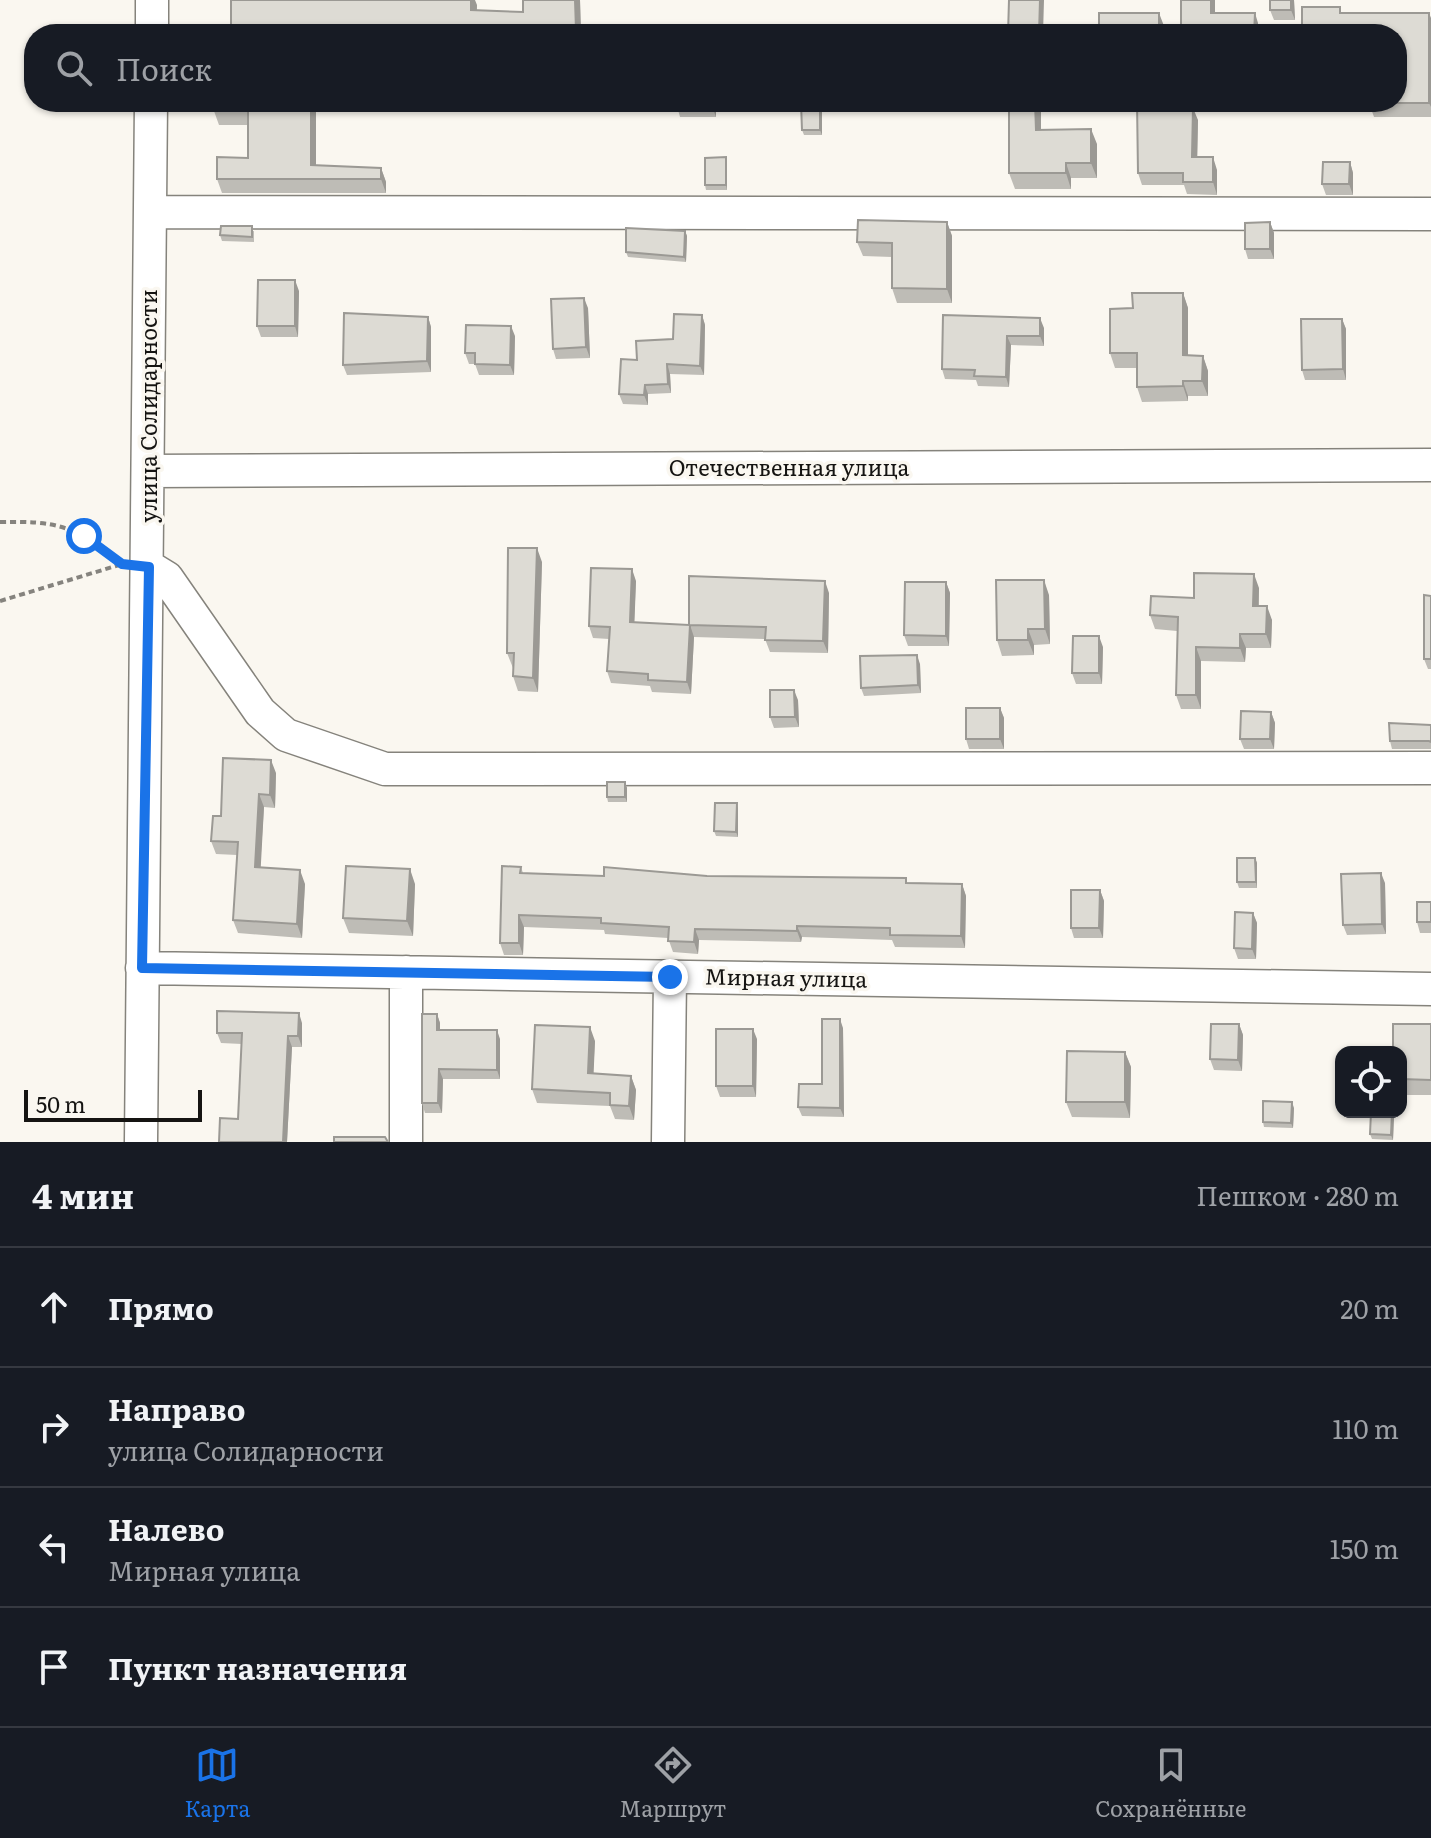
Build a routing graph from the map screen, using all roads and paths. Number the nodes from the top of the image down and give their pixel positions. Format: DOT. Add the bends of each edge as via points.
graph roads {
  1 [pos="152,0"];
  2 [pos="152,24"];
  3 [pos="151,112"];
  4 [pos="150,212"];
  5 [pos="1431,214"];
  6 [pos="1431,465"];
  7 [pos="148,471"];
  8 [pos="0,522"];
  9 [pos="149,567"];
  10 [pos="0,601"];
  11 [pos="1431,768"];
  12 [pos="142,968"];
  13 [pos="406,972"];
  14 [pos="670,977"];
  15 [pos="1431,989"];
  16 [pos="141,1142"];
  17 [pos="406,1142"];
  18 [pos="668,1142"];
  1 -- 2 [label="street"];
  3 -- 4 [label="street, улица Солидарности"];
  4 -- 5 [label="street"];
  4 -- 7 [label="street, улица Солидарности"];
  6 -- 7 [label="street, Отечественная улица"];
  7 -- 9 [label="street, улица Солидарности"];
  8 -- 10 [label="path" via="46,521 84,536 122,564"];
  9 -- 11 [label="street" via="167,578 260,712 286,735 385,769"];
  9 -- 12 [label="street, улица Солидарности"];
  12 -- 13 [label="street, Мирная улица"];
  12 -- 16 [label="street, улица Солидарности"];
  13 -- 14 [label="street, Мирная улица"];
  13 -- 17 [label="street"];
  14 -- 15 [label="street, Мирная улица"];
  14 -- 18 [label="street"];
}
